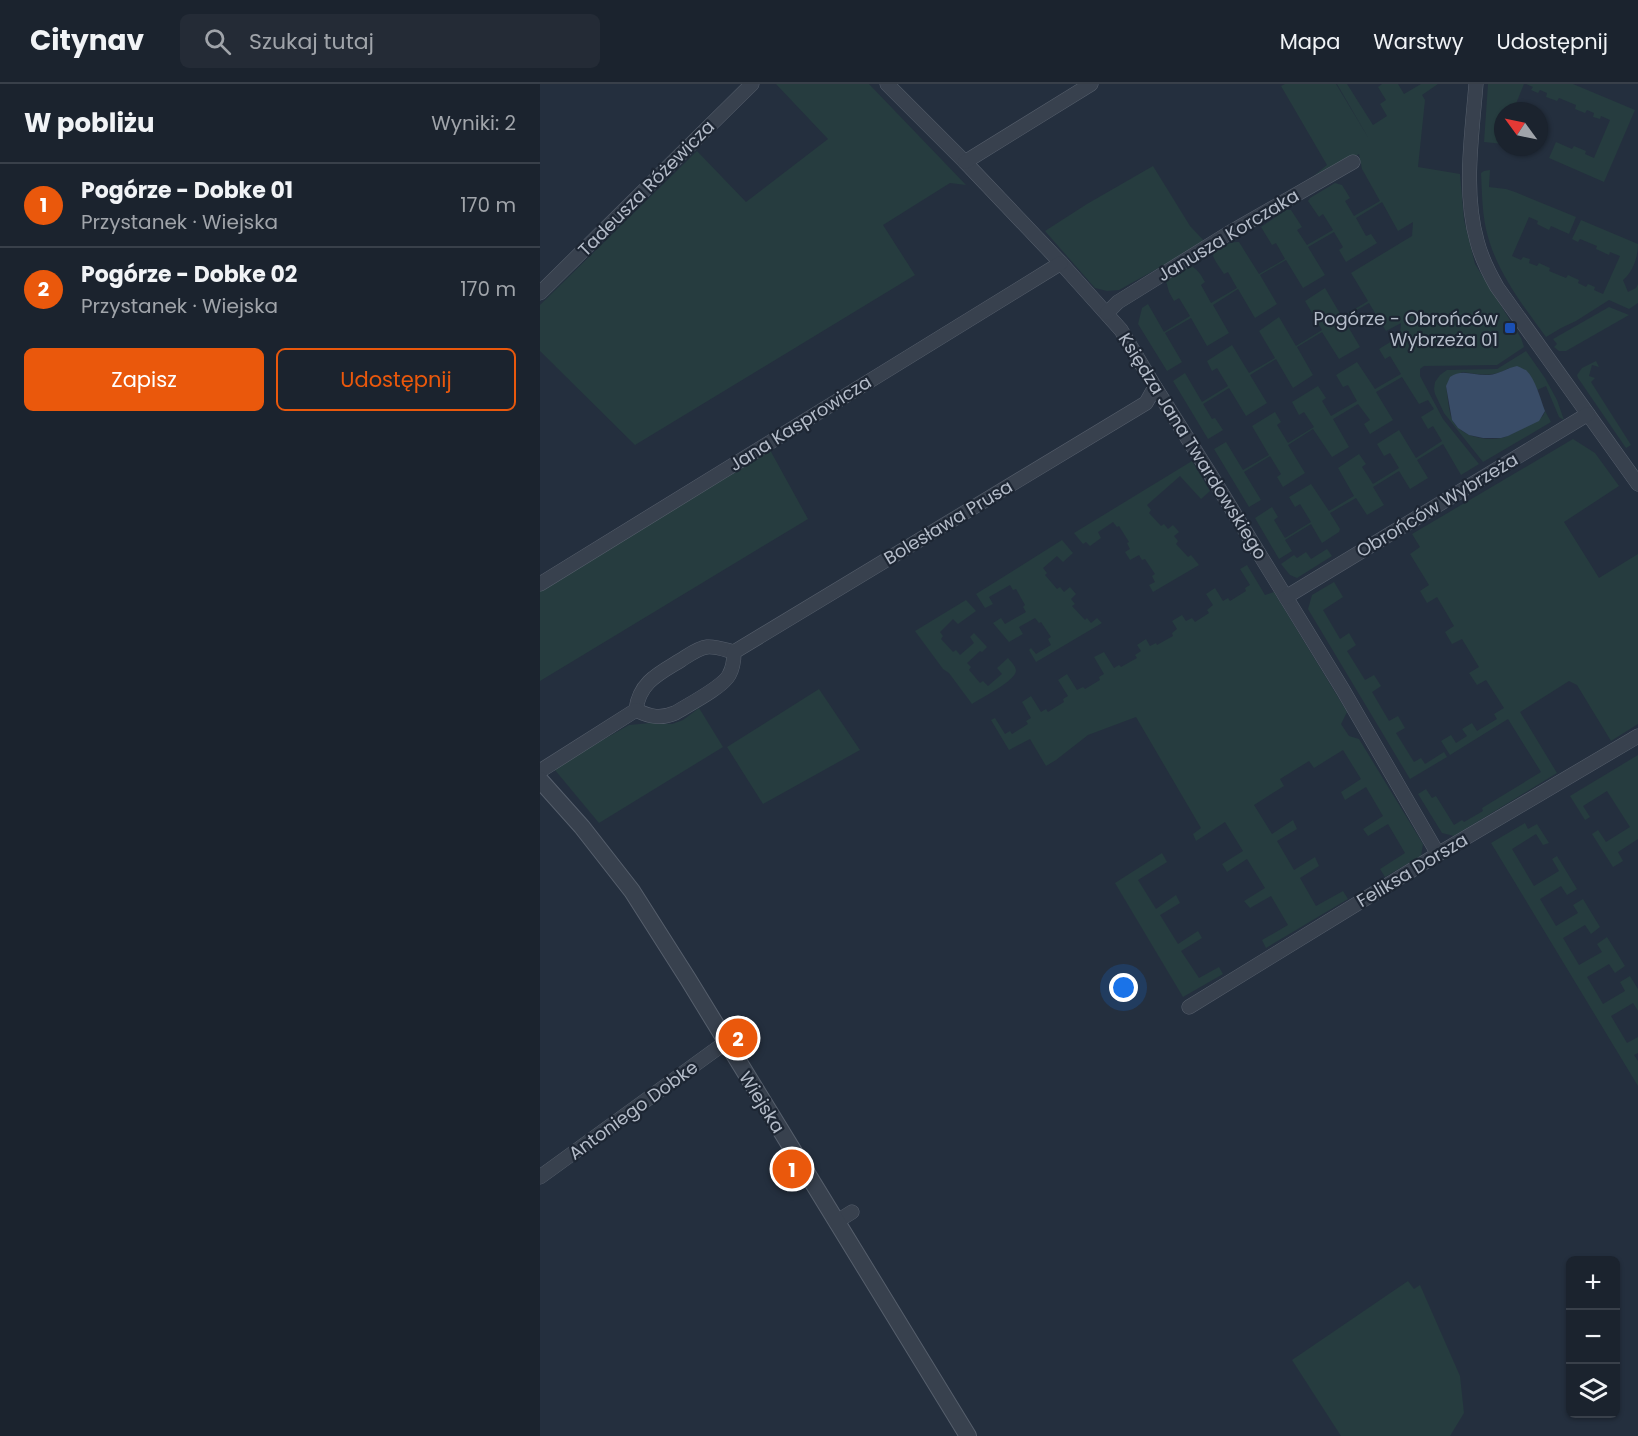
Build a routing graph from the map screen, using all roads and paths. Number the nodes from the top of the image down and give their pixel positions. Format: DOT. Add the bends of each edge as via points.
graph roads {
  1 [pos="752,84"];
  2 [pos="887,84"];
  3 [pos="1091,84"];
  4 [pos="1476,84"];
  5 [pos="965,162"];
  6 [pos="1353,162"];
  7 [pos="1061,263"];
  8 [pos="540,293"];
  9 [pos="1107,312"];
  10 [pos="1155,387"];
  11 [pos="1588,414"];
  12 [pos="1638,484"];
  13 [pos="540,584"];
  14 [pos="1286,597"];
  15 [pos="735,652"];
  16 [pos="636,710"];
  17 [pos="1638,736"];
  18 [pos="540,771"];
  19 [pos="540,780"];
  20 [pos="1438,854"];
  21 [pos="1189,1007"];
  22 [pos="726,1042"];
  23 [pos="540,1177"];
  24 [pos="852,1212"];
  25 [pos="836,1222"];
  26 [pos="968,1436"];
  1 -- 8 [label="street, Tadeusza Różewicza"];
  2 -- 5 [label="street, Księdza Jana Twardowskiego"];
  3 -- 5 [label="street"];
  4 -- 11 [label="street" via="1470,191 1479,248 1497,287"];
  5 -- 7 [label="street, Księdza Jana Twardowskiego"];
  6 -- 9 [label="street, Janusza Korczaka" via="1229,233"];
  7 -- 9 [label="street, Księdza Jana Twardowskiego"];
  7 -- 13 [label="street, Jana Kasprowicza"];
  9 -- 10 [label="street, Księdza Jana Twardowskiego"];
  10 -- 14 [label="street, Księdza Jana Twardowskiego"];
  10 -- 15 [label="street, Bolesława Prusa" via="1146,403"];
  11 -- 12 [label="street"];
  11 -- 14 [label="street, Obrońców Wybrzeża"];
  14 -- 20 [label="street, Księdza Jana Twardowskiego"];
  15 -- 16 [label="street" via="711,647 696,651 647,683"];
  15 -- 16 [label="street" via="727,679 675,713 658,717"];
  16 -- 18 [label="street"];
  17 -- 20 [label="street, Feliksa Dorsza"];
  19 -- 22 [label="street, Wiejska" via="632,891"];
  20 -- 21 [label="street, Feliksa Dorsza"];
  22 -- 23 [label="street, Antoniego Dobke"];
  22 -- 25 [label="street, Wiejska"];
  24 -- 25 [label="street"];
  25 -- 26 [label="street, Wiejska"];
}
